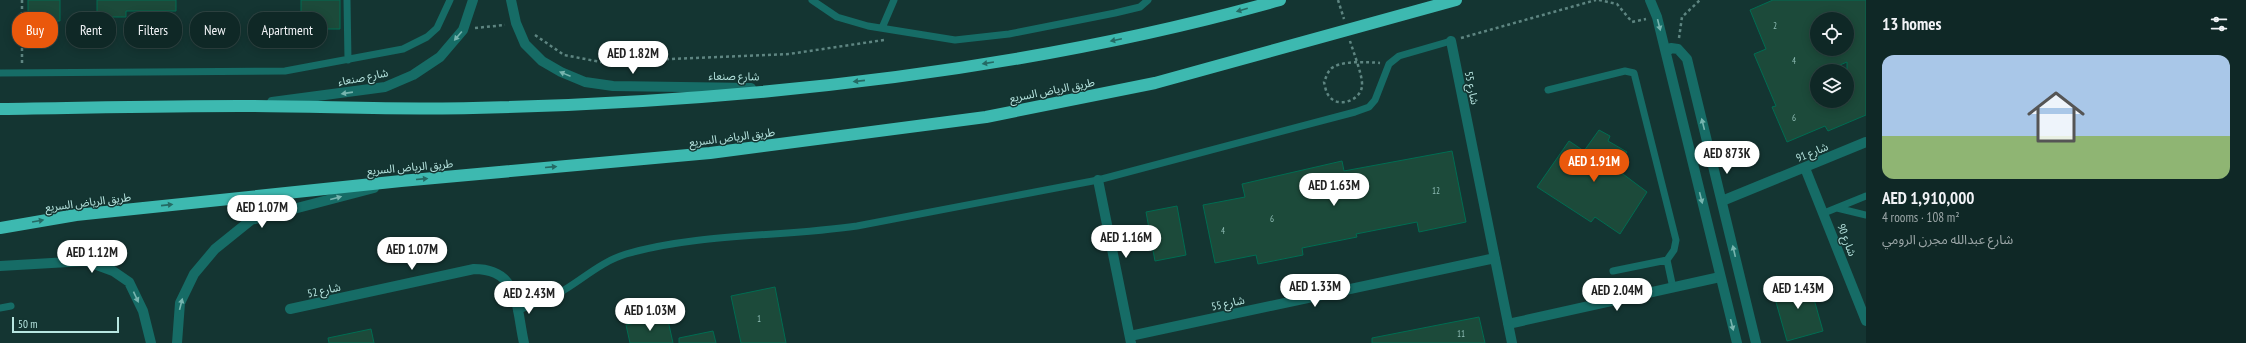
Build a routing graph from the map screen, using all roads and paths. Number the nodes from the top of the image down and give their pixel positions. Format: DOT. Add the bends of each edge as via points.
graph roads {
  1 [pos="22,0"];
  2 [pos="347,0"];
  3 [pos="450,0"];
  4 [pos="474,0"];
  5 [pos="512,0"];
  6 [pos="812,0"];
  7 [pos="894,0"];
  8 [pos="1148,0"];
  9 [pos="1280,0"];
  10 [pos="1456,0"];
  11 [pos="1596,0"];
  12 [pos="1599,0"];
  13 [pos="1650,0"];
  14 [pos="1700,0"];
  15 [pos="1657,17"];
  16 [pos="516,23"];
  17 [pos="882,28"];
  18 [pos="463,30"];
  19 [pos="890,39"];
  20 [pos="1451,41"];
  21 [pos="1678,49"];
  22 [pos="1666,52"];
  23 [pos="348,60"];
  24 [pos="1368,62"];
  25 [pos="0,73"];
  26 [pos="22,74"];
  27 [pos="1363,85"];
  28 [pos="785,89"];
  29 [pos="1548,90"];
  30 [pos="240,106"];
  31 [pos="0,109"];
  32 [pos="1866,142"];
  33 [pos="1805,168"];
  34 [pos="1098,180"];
  35 [pos="401,181"];
  36 [pos="1866,196"];
  37 [pos="1722,200"];
  38 [pos="1837,208"];
  39 [pos="1824,213"];
  40 [pos="1866,215"];
  41 [pos="0,228"];
  42 [pos="1495,258"];
  43 [pos="1667,260"];
  44 [pos="0,266"];
  45 [pos="1613,271"];
  46 [pos="1720,277"];
  47 [pos="1673,288"];
  48 [pos="10,306"];
  49 [pos="0,308"];
  50 [pos="290,310"];
  51 [pos="517,311"];
  52 [pos="1866,321"];
  53 [pos="1508,324"];
  54 [pos="1131,340"];
  55 [pos="151,343"];
  56 [pos="177,343"];
  57 [pos="524,343"];
  58 [pos="1512,343"];
  59 [pos="1737,343"];
  60 [pos="1756,343"];
  1 -- 26 [label="path"];
  2 -- 23 [label="lane"];
  3 -- 23 [label="lane" via="437,28 417,43 403,49"];
  4 -- 18 [label="street, شارع صنعاء"];
  5 -- 16 [label="street, شارع صنعاء"];
  6 -- 17 [label="lane" via="838,17"];
  7 -- 17 [label="lane"];
  8 -- 17 [label="lane" via="1140,7 1115,13 1009,34 955,40"];
  9 -- 28 [label="highway, one-way" via="1201,22 1051,53 906,76"];
  35 -- 10 [label="highway, طريق الرياض السريع, one-way" via="710,153 986,117 1155,82"];
  11 -- 20 [label="path"];
  12 -- 15 [label="path" via="1617,4 1632,22"];
  13 -- 15 [label="street"];
  14 -- 21 [label="path" via="1682,17"];
  15 -- 22 [label="street, one-way"];
  16 -- 18 [label="path"];
  16 -- 19 [label="path" via="564,55 601,62 789,54"];
  28 -- 16 [label="street, شارع صنعاء, one-way" via="613,86 585,82 542,61 525,44"];
  18 -- 30 [label="street, شارع صنعاء, one-way" via="440,58 413,75 385,87"];
  20 -- 34 [label="lane" via="1399,56 1389,64 1376,100 1369,107"];
  20 -- 42 [label="street, شارع 55"];
  21 -- 22 [label="street" via="1671,48"];
  37 -- 21 [label="street, one-way" via="1687,59"];
  22 -- 46 [label="street, one-way"];
  23 -- 26 [label="lane" via="285,71"];
  24 -- 27 [label="path" via="1341,64 1331,69 1324,82 1329,97 1338,102 1351,101 1359,95"];
  25 -- 26 [label="lane"];
  28 -- 30 [label="highway" via="608,103 474,108"];
  29 -- 43 [label="lane" via="1625,72 1634,73 1676,240 1674,250"];
  30 -- 31 [label="highway"];
  32 -- 33 [label="street, شارع 91"];
  33 -- 37 [label="street, شارع 91"];
  33 -- 39 [label="street, شارع 90"];
  34 -- 51 [label="lane" via="857,226 818,232 677,243 626,254 603,263 559,293"];
  34 -- 54 [label="street"];
  41 -- 35 [label="highway, طريق الرياض السريع, one-way" via="76,215"];
  56 -- 35 [label="street, one-way" via="180,303 194,274 215,249 251,220"];
  36 -- 38 [label="lane"];
  60 -- 37 [label="street, one-way"];
  38 -- 39 [label="lane"];
  38 -- 40 [label="lane"];
  39 -- 52 [label="street, شارع 90"];
  42 -- 53 [label="street, شارع 55"];
  42 -- 54 [label="street, شارع 55"];
  43 -- 45 [label="lane"];
  43 -- 47 [label="lane"];
  44 -- 55 [label="street, one-way" via="86,261 114,271 129,282 143,311"];
  46 -- 47 [label="street"];
  46 -- 59 [label="street, one-way"];
  47 -- 53 [label="street"];
  48 -- 49 [label="lane"];
  50 -- 51 [label="street, شارع 52" via="483,269 504,277 513,292"];
  51 -- 57 [label="street, شارع 52"];
  53 -- 58 [label="street, شارع 55"];
}
